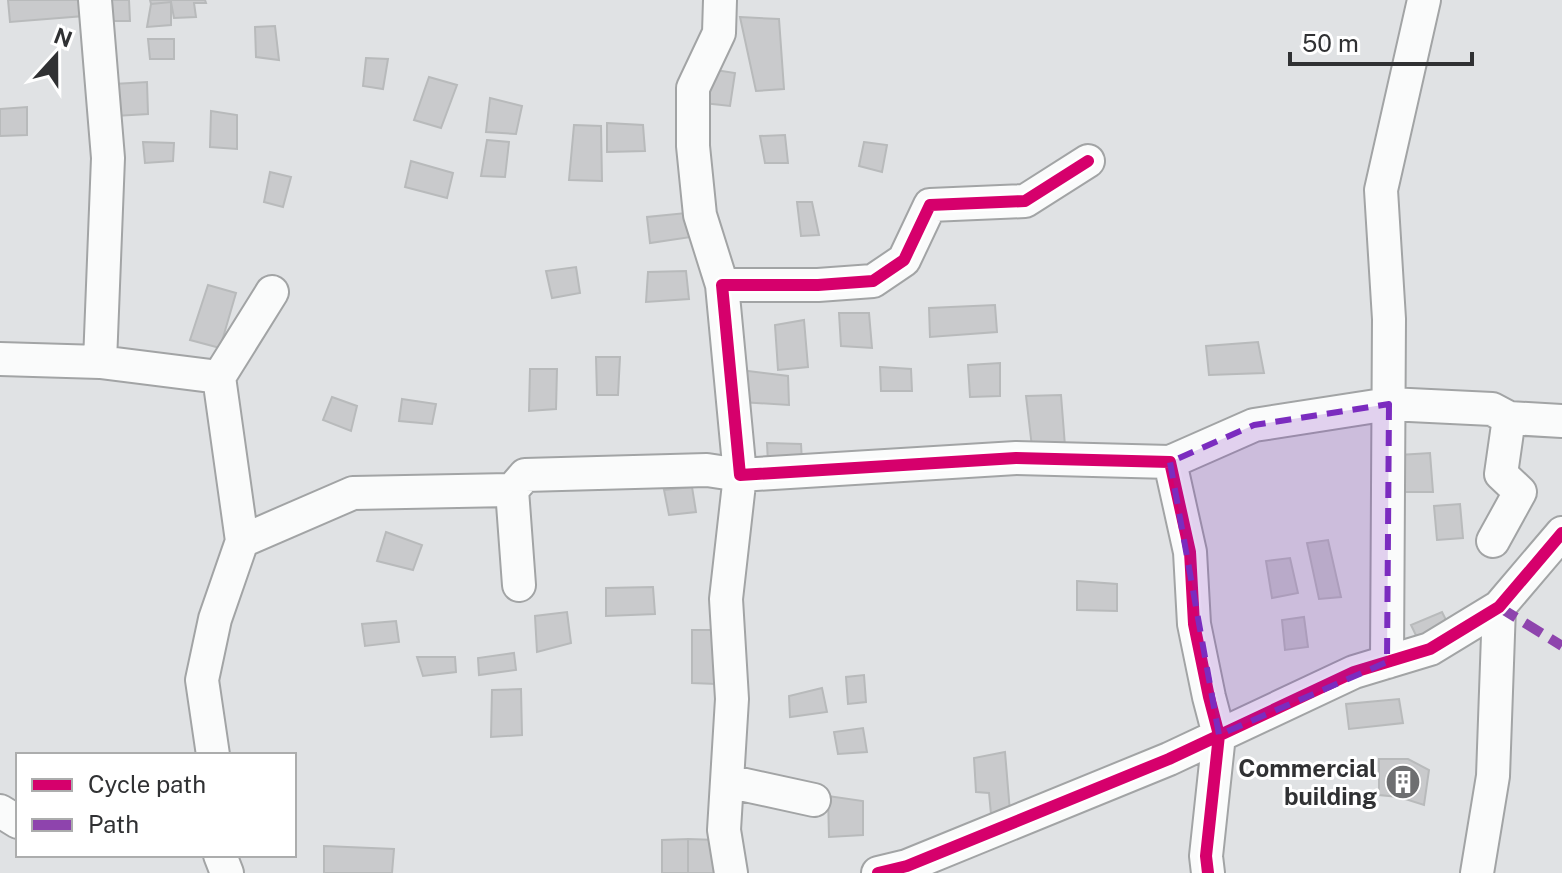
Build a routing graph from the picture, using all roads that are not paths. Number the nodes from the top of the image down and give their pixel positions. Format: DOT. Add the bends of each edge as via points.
graph roads {
  1 [pos="95,0"];
  2 [pos="720,0"];
  3 [pos="1424,0"];
  4 [pos="1088,161"];
  5 [pos="722,285"];
  6 [pos="272,292"];
  7 [pos="0,359"];
  8 [pos="100,362"];
  9 [pos="219,377"];
  10 [pos="1389,404"];
  11 [pos="1509,418"];
  12 [pos="1562,421"];
  13 [pos="1170,462"];
  14 [pos="740,475"];
  15 [pos="512,490"];
  16 [pos="1562,533"];
  17 [pos="242,541"];
  18 [pos="1493,541"];
  19 [pos="519,585"];
  20 [pos="1499,607"];
  21 [pos="1387,662"];
  22 [pos="1219,735"];
  23 [pos="213,753"];
  24 [pos="727,781"];
  25 [pos="814,800"];
  26 [pos="937,864"];
  27 [pos="731,873"];
  28 [pos="878,873"];
  29 [pos="1208,873"];
  30 [pos="1477,873"];
  1 -- 8 [label="street" via="108,158"];
  2 -- 5 [label="street" via="719,33 693,88 693,146 700,215"];
  3 -- 10 [label="street" via="1381,190"];
  4 -- 5 [label="street" via="1025,201 930,205 904,260 873,281"];
  5 -- 14 [label="street"];
  6 -- 9 [label="street"];
  7 -- 8 [label="street"];
  8 -- 9 [label="street"];
  9 -- 17 [label="street"];
  10 -- 11 [label="street" via="1492,409"];
  10 -- 13 [label="street" via="1254,425"];
  10 -- 21 [label="street"];
  11 -- 12 [label="street"];
  11 -- 18 [label="street" via="1501,474 1520,492"];
  13 -- 14 [label="street" via="1016,458"];
  13 -- 22 [label="street" via="1190,552 1194,624"];
  14 -- 15 [label="street" via="707,470 525,475"];
  14 -- 24 [label="street" via="726,599 732,699"];
  15 -- 17 [label="street" via="353,493"];
  15 -- 19 [label="street"];
  16 -- 20 [label="street"];
  17 -- 23 [label="street" via="215,619 202,680"];
  20 -- 21 [label="street" via="1430,649"];
  20 -- 30 [label="street" via="1493,776"];
  21 -- 22 [label="street"];
  22 -- 26 [label="street"];
  22 -- 29 [label="street"];
  24 -- 25 [label="street"];
  24 -- 27 [label="street" via="724,830"];
  26 -- 28 [label="street"];
}
